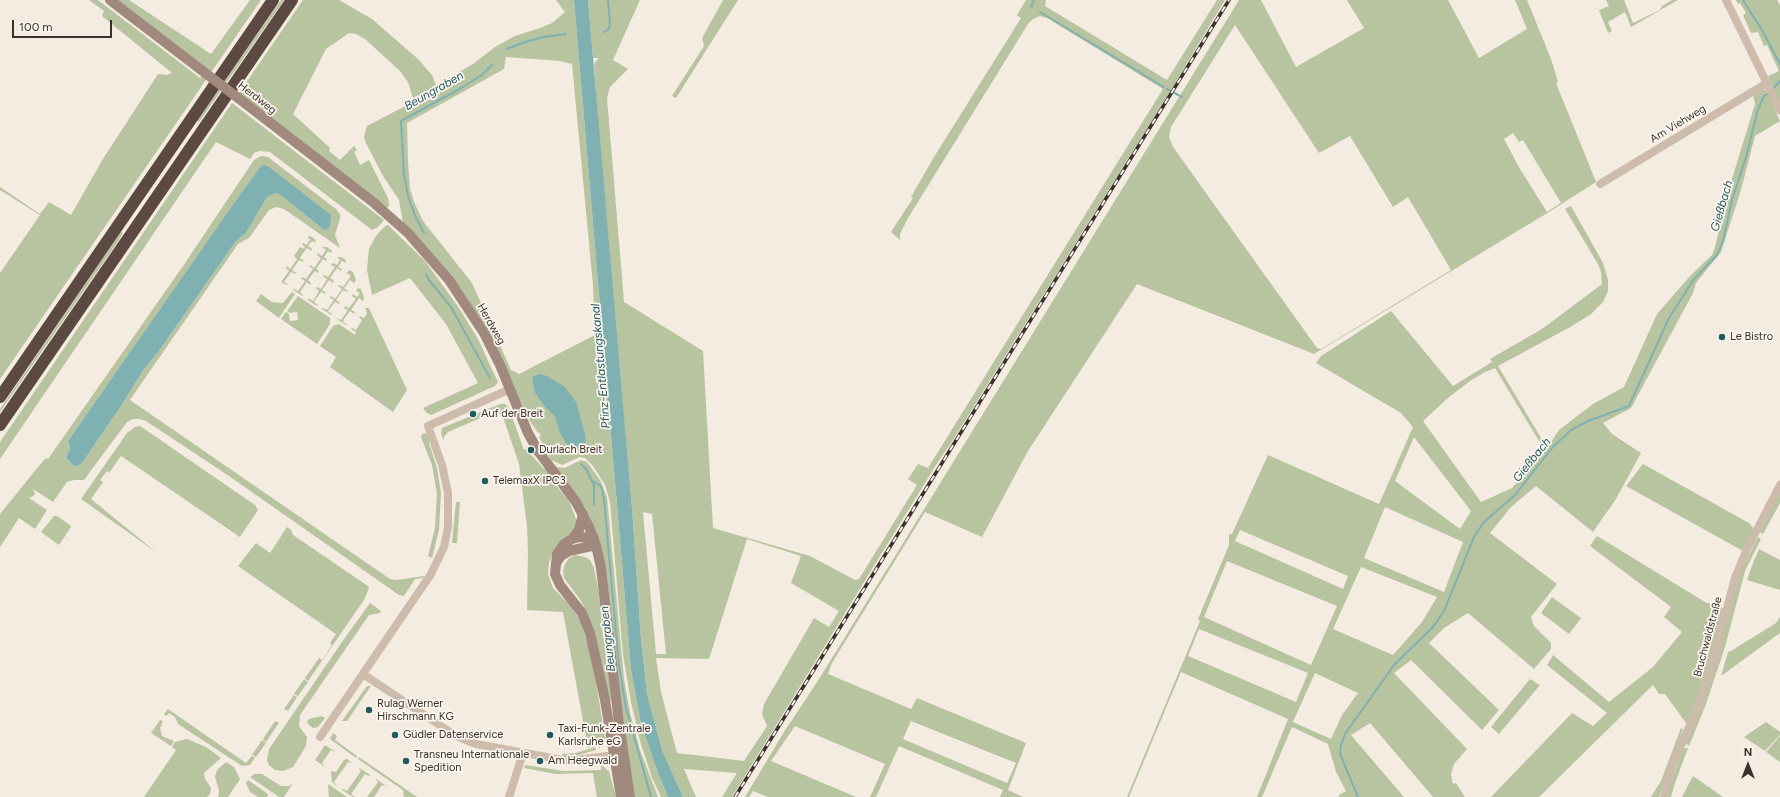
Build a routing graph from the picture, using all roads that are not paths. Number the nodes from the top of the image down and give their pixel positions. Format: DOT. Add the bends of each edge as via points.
graph roads {
  1 [pos="110,0"];
  2 [pos="273,0"];
  3 [pos="292,0"];
  4 [pos="1726,0"];
  5 [pos="1770,88"];
  6 [pos="1780,110"];
  7 [pos="1600,184"];
  8 [pos="510,389"];
  9 [pos="0,396"];
  10 [pos="0,425"];
  11 [pos="1780,485"];
  12 [pos="583,514"];
  13 [pos="572,539"];
  14 [pos="595,542"];
  15 [pos="556,563"];
  16 [pos="363,674"];
  17 [pos="320,736"];
  18 [pos="523,753"];
  19 [pos="615,755"];
  20 [pos="510,797"];
  21 [pos="621,797"];
  22 [pos="630,797"];
  23 [pos="1664,797"];
  1 -- 8 [label="main road, Herdweg, bridge" via="372,202 408,233 449,280 474,316 493,350"];
  2 -- 9 [label="highway"];
  3 -- 10 [label="highway"];
  4 -- 5 [label="street"];
  5 -- 6 [label="street"];
  5 -- 7 [label="street, Am Viehweg"];
  8 -- 12 [label="main road, Herdweg" via="531,439"];
  8 -- 16 [label="street" via="428,426 442,465 448,493 448,527 444,547 431,574"];
  11 -- 23 [label="street, Bruchwaldstraße" via="1735,578 1710,673 1672,766"];
  12 -- 13 [label="main road" via="579,530"];
  12 -- 14 [label="main road, Herdweg"];
  13 -- 14 [label="main road" via="580,538"];
  13 -- 15 [label="main road" via="560,548"];
  14 -- 15 [label="main road" via="569,551"];
  14 -- 22 [label="main road, Herdweg" via="601,568"];
  15 -- 19 [label="main road" via="555,574 560,585 582,613 590,632"];
  16 -- 17 [label="street"];
  16 -- 18 [label="street" via="456,736 476,744"];
  18 -- 19 [label="street" via="568,761"];
  18 -- 20 [label="street"];
  19 -- 21 [label="main road"];
}
